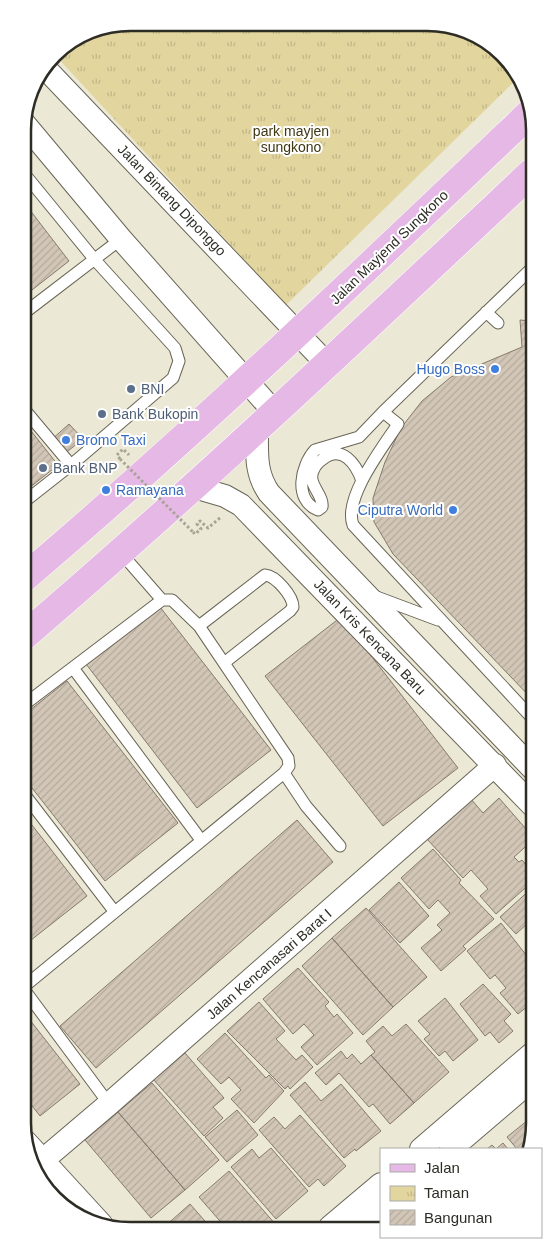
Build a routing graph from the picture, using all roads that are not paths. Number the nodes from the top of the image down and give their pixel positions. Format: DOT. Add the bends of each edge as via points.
graph roads {
  1 [pos="50,73"];
  2 [pos="525,118"];
  3 [pos="31,132"];
  4 [pos="526,178"];
  5 [pos="31,182"];
  6 [pos="121,239"];
  7 [pos="95,260"];
  8 [pos="526,274"];
  9 [pos="31,308"];
  10 [pos="486,312"];
  11 [pos="498,323"];
  12 [pos="298,334"];
  13 [pos="327,364"];
  14 [pos="246,382"];
  15 [pos="383,412"];
  16 [pos="31,417"];
  17 [pos="266,421"];
  18 [pos="71,465"];
  19 [pos="362,481"];
  20 [pos="194,486"];
  21 [pos="31,496"];
  22 [pos="121,553"];
  23 [pos="31,572"];
  24 [pos="365,592"];
  25 [pos="162,600"];
  26 [pos="440,621"];
  27 [pos="199,626"];
  28 [pos="31,630"];
  29 [pos="224,663"];
  30 [pos="73,668"];
  31 [pos="31,700"];
  32 [pos="526,712"];
  33 [pos="526,762"];
  34 [pos="495,765"];
  35 [pos="284,773"];
  36 [pos="526,798"];
  37 [pos="31,803"];
  38 [pos="201,840"];
  39 [pos="340,846"];
  40 [pos="114,912"];
  41 [pos="31,980"];
  42 [pos="31,999"];
  43 [pos="526,1059"];
  44 [pos="526,1085"];
  45 [pos="109,1104"];
  46 [pos="422,1148"];
  47 [pos="452,1148"];
  48 [pos="40,1163"];
  49 [pos="42,1167"];
  50 [pos="380,1185"];
  51 [pos="380,1211"];
  52 [pos="91,1214"];
  53 [pos="336,1222"];
  54 [pos="366,1222"];
  1 -- 12 [label="street, Jalan Bintang Diponggo"];
  2 -- 12 [label="main road, Jalan Mayjend Sungkono"];
  3 -- 6 [label="street"];
  4 -- 13 [label="main road"];
  5 -- 7 [label="lane"];
  6 -- 7 [label="lane"];
  6 -- 14 [label="street"];
  7 -- 9 [label="lane"];
  7 -- 18 [label="lane" via="176,348 178,361 173,378"];
  8 -- 10 [label="lane"];
  10 -- 11 [label="lane"];
  10 -- 15 [label="lane"];
  12 -- 13 [label="street, Jalan Bintang Diponggo"];
  12 -- 14 [label="main road, Jalan Mayjend Sungkono"];
  13 -- 17 [label="main road"];
  14 -- 17 [label="street"];
  14 -- 23 [label="main road, Jalan Mayjend Sungkono"];
  15 -- 19 [label="lane" via="398,424"];
  15 -- 19 [label="lane" via="358,437 315,450 302,470 304,494 312,507 318,510 322,508 322,501 312,474 328,455 345,456 357,467"];
  16 -- 18 [label="lane"];
  17 -- 20 [label="main road"];
  17 -- 24 [label="street, Jalan Kris Kencana Baru" via="257,468 262,483 268,493"];
  18 -- 21 [label="lane"];
  19 -- 26 [label="lane" via="353,502 353,525"];
  20 -- 22 [label="main road"];
  20 -- 34 [label="street, Jalan Kris Kencana Baru" via="241,505"];
  22 -- 25 [label="lane"];
  22 -- 28 [label="main road"];
  24 -- 26 [label="lane"];
  24 -- 33 [label="street, Jalan Kris Kencana Baru"];
  25 -- 27 [label="lane" via="172,600"];
  25 -- 30 [label="lane"];
  26 -- 32 [label="lane"];
  27 -- 29 [label="lane"];
  27 -- 29 [label="lane" via="265,575 273,578 291,598 293,607 290,611"];
  29 -- 35 [label="lane" via="288,758 289,766"];
  30 -- 31 [label="lane"];
  30 -- 38 [label="lane"];
  34 -- 36 [label="street, Jalan Kris Kencana Baru"];
  34 -- 45 [label="street, Jalan Kencanasari Barat I"];
  35 -- 38 [label="lane"];
  35 -- 39 [label="lane" via="306,806"];
  37 -- 40 [label="lane"];
  38 -- 40 [label="lane"];
  40 -- 41 [label="lane"];
  42 -- 45 [label="lane"];
  43 -- 46 [label="street"];
  44 -- 47 [label="street"];
  45 -- 48 [label="street, Jalan Kencanasari Barat I"];
  49 -- 52 [label="street"];
  50 -- 53 [label="street"];
  51 -- 54 [label="street"];
}
